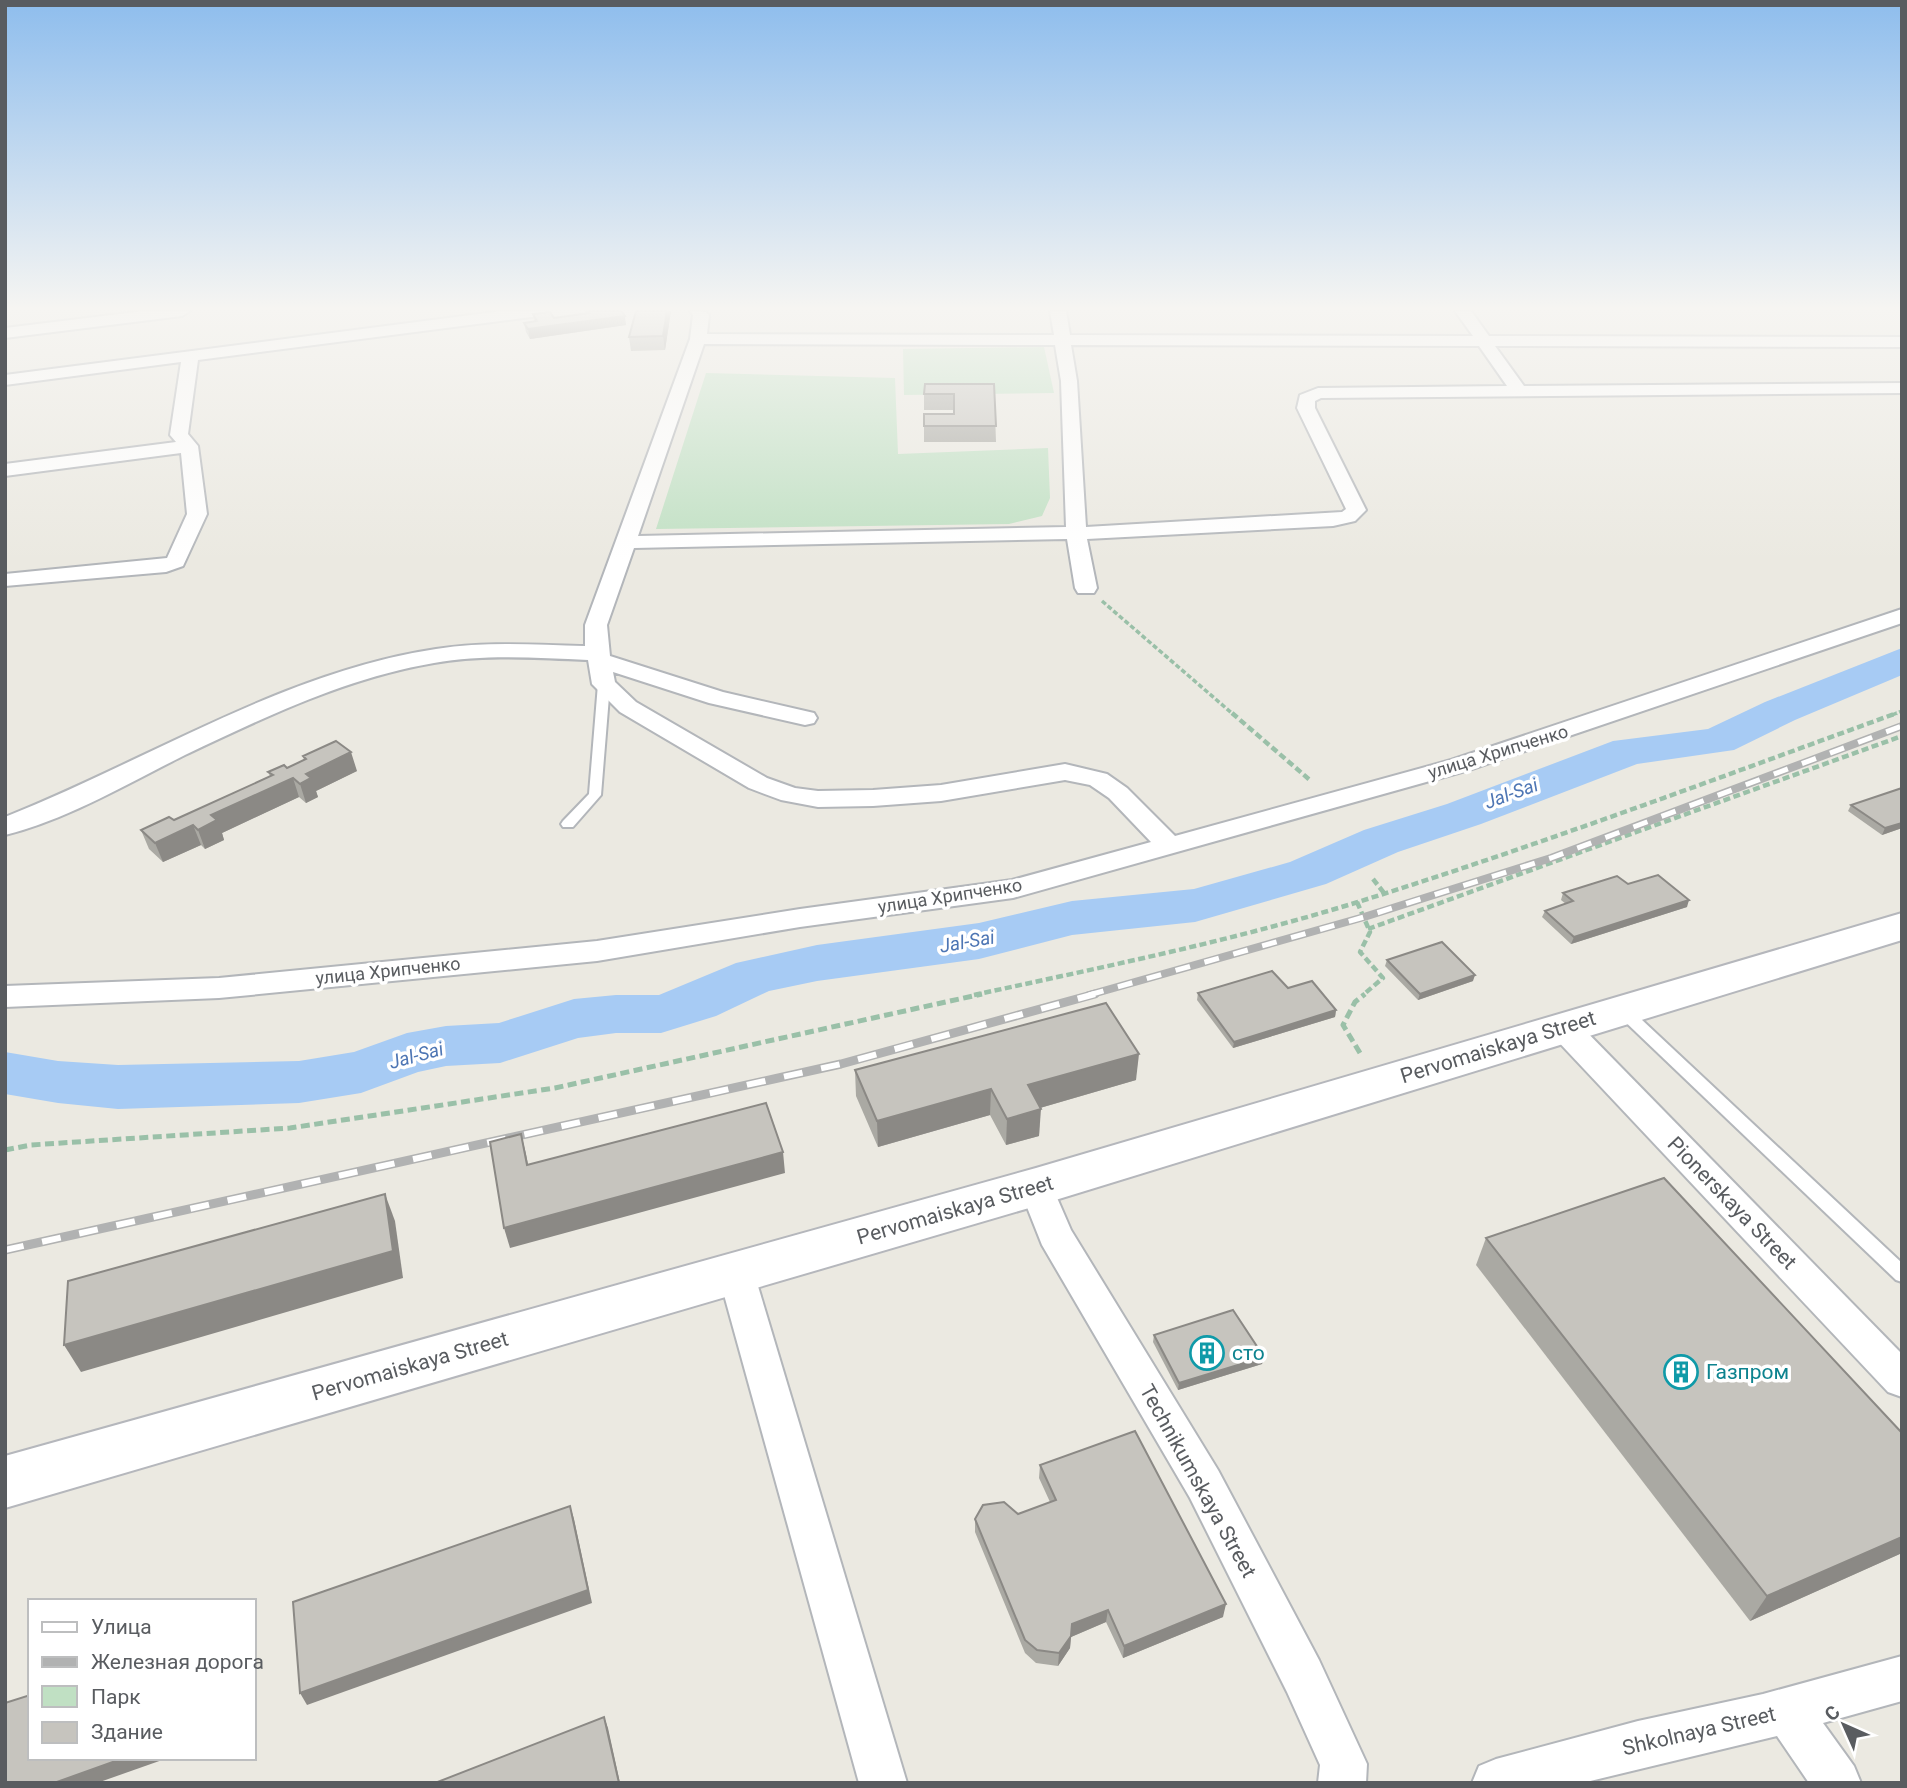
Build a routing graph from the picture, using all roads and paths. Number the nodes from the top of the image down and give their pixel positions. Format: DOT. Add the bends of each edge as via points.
graph roads {
  1 [pos="185,394"];
  2 [pos="679,394"];
  3 [pos="1070,394"];
  4 [pos="1314,394"];
  5 [pos="189,446"];
  6 [pos="5,470"];
  7 [pos="1078,533"];
  8 [pos="628,542"];
  9 [pos="5,580"];
  10 [pos="1086,588"];
  11 [pos="1902,616"];
  12 [pos="601,666"];
  13 [pos="1902,711"];
  14 [pos="805,718"];
  15 [pos="1902,736"];
  16 [pos="1320,790"];
  17 [pos="568,824"];
  18 [pos="5,827"];
  19 [pos="1169,845"];
  20 [pos="1373,879"];
  21 [pos="1384,893"];
  22 [pos="1357,902"];
  23 [pos="1902,926"];
  24 [pos="1368,929"];
  25 [pos="5,997"];
  26 [pos="1621,1009"];
  27 [pos="1563,1027"];
  28 [pos="1360,1053"];
  29 [pos="5,1150"];
  30 [pos="1036,1187"];
  31 [pos="736,1273"];
  32 [pos="1902,1275"];
  33 [pos="1902,1380"];
  34 [pos="5,1482"];
  35 [pos="1902,1678"];
  36 [pos="1787,1710"];
  37 [pos="883,1783"];
  38 [pos="1342,1783"];
  39 [pos="1496,1783"];
  40 [pos="1837,1783"];
  1 -- 5 [label="street" via="179,435"];
  2 -- 8 [label="street"];
  3 -- 7 [label="street"];
  4 -- 7 [label="street" via="1306,399 1306,408 1356,510 1348,517 1313,523"];
  5 -- 6 [label="street"];
  5 -- 9 [label="street" via="197,514 176,562"];
  7 -- 8 [label="street"];
  7 -- 10 [label="street"];
  8 -- 12 [label="street" via="596,625"];
  10 -- 16 [label="path"];
  11 -- 16 [label="street, улица Хрипченко" via="1460,765"];
  12 -- 14 [label="street"];
  12 -- 17 [label="lane" via="595,795"];
  12 -- 18 [label="street" via="456,653 379,669 265,708 49,811"];
  12 -- 19 [label="street" via="628,707 717,761 790,795 831,799 941,793 1065,772 1098,779 1118,793"];
  13 -- 21 [label="path" via="1572,832"];
  15 -- 24 [label="path"];
  16 -- 19 [label="street, улица Хрипченко"];
  19 -- 25 [label="street, улица Хрипченко" via="1013,889 597,951 219,988"];
  20 -- 21 [label="path"];
  21 -- 22 [label="path"];
  22 -- 24 [label="path"];
  22 -- 29 [label="path" via="1216,942 555,1088 290,1128"];
  23 -- 26 [label="main road, Pervomaiskaya Street"];
  24 -- 28 [label="path" via="1360,952 1383,978 1355,1002 1343,1025"];
  26 -- 27 [label="main road, Pervomaiskaya Street"];
  26 -- 32 [label="lane"];
  27 -- 30 [label="main road, Pervomaiskaya Street"];
  27 -- 33 [label="street, Pionerskaya Street"];
  30 -- 31 [label="main road, Pervomaiskaya Street"];
  30 -- 38 [label="street, Technikumskaya Street" via="1055,1235 1204,1484 1303,1676 1343,1764"];
  31 -- 34 [label="main road, Pervomaiskaya Street"];
  31 -- 37 [label="street"];
  35 -- 36 [label="street, Shkolnaya Street"];
  36 -- 39 [label="street, Shkolnaya Street"];
  36 -- 40 [label="street"];
}
